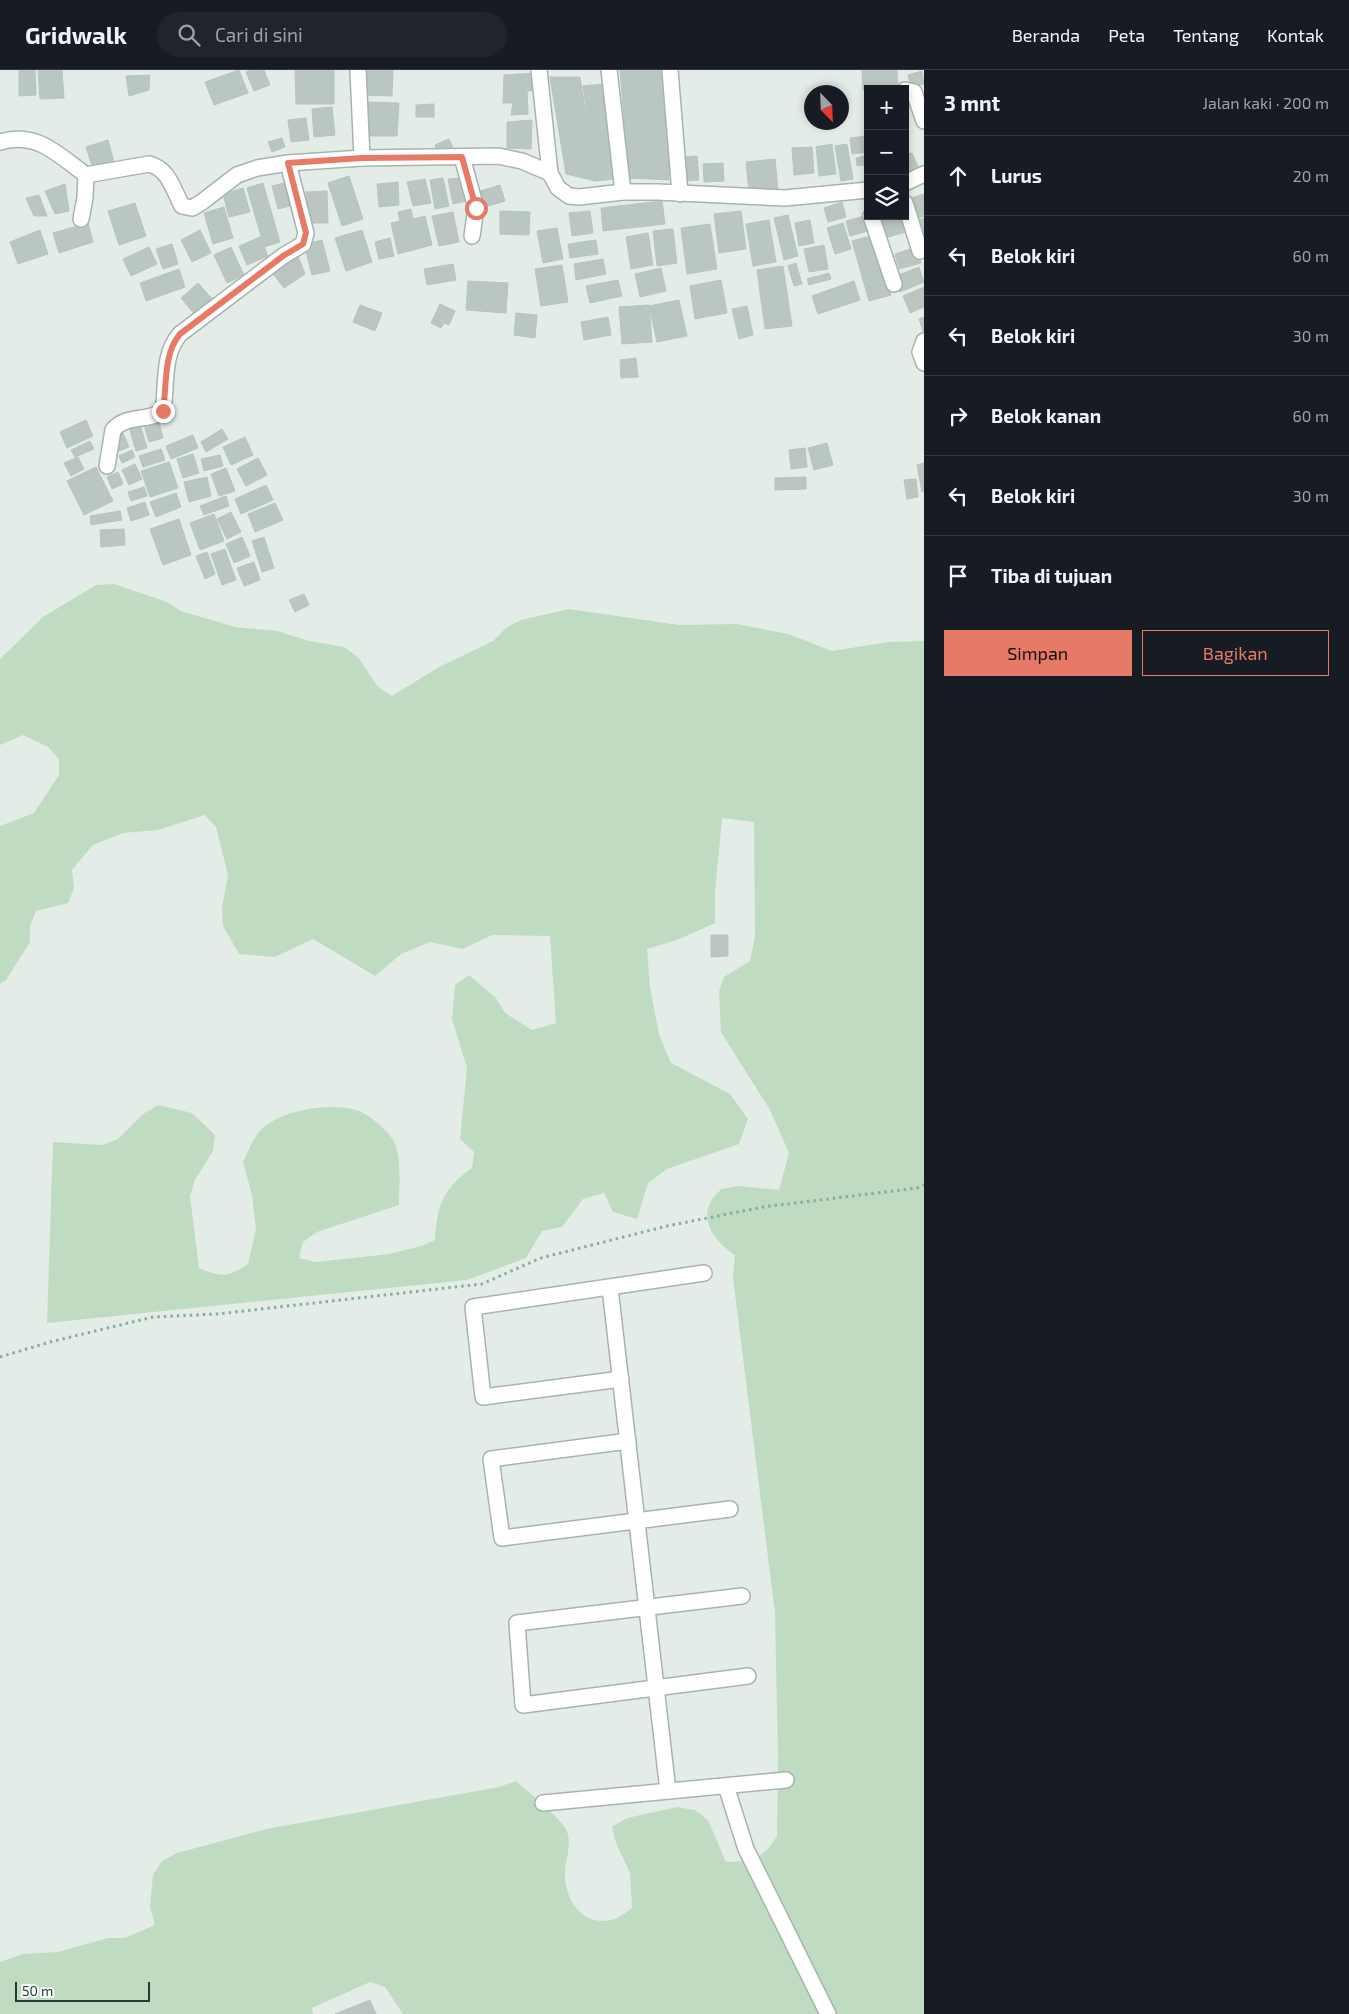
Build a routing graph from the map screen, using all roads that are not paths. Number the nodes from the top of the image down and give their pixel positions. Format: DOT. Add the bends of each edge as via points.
graph roads {
  1 [pos="358,70"];
  2 [pos="539,70"];
  3 [pos="609,70"];
  4 [pos="670,70"];
  5 [pos="909,91"];
  6 [pos="924,121"];
  7 [pos="0,142"];
  8 [pos="462,157"];
  9 [pos="362,158"];
  10 [pos="288,163"];
  11 [pos="550,173"];
  12 [pos="86,175"];
  13 [pos="922,178"];
  14 [pos="909,182"];
  15 [pos="623,192"];
  16 [pos="680,194"];
  17 [pos="864,196"];
  18 [pos="909,216"];
  19 [pos="81,219"];
  20 [pos="872,220"];
  21 [pos="472,236"];
  22 [pos="920,250"];
  23 [pos="894,284"];
  24 [pos="924,341"];
  25 [pos="924,363"];
  26 [pos="107,466"];
  27 [pos="704,1273"];
  28 [pos="610,1288"];
  29 [pos="621,1379"];
  30 [pos="628,1441"];
  31 [pos="730,1509"];
  32 [pos="637,1520"];
  33 [pos="742,1596"];
  34 [pos="647,1608"];
  35 [pos="748,1676"];
  36 [pos="656,1688"];
  37 [pos="786,1780"];
  38 [pos="726,1786"];
  39 [pos="668,1791"];
  40 [pos="543,1803"];
  41 [pos="828,2014"];
  1 -- 9 [label="street"];
  2 -- 11 [label="street"];
  3 -- 15 [label="street"];
  4 -- 16 [label="street"];
  5 -- 6 [label="street" via="914,92"];
  7 -- 12 [label="street" via="14,138 30,139"];
  8 -- 9 [label="street"];
  8 -- 11 [label="street" via="498,156 522,161"];
  8 -- 21 [label="street" via="476,208"];
  9 -- 10 [label="street"];
  10 -- 12 [label="street" via="237,175 192,208 182,206 164,171 157,166 149,164"];
  10 -- 26 [label="street" via="306,233 303,244 172,343 163,411 158,415 128,420 116,427"];
  11 -- 15 [label="street" via="558,188 569,196"];
  12 -- 19 [label="street"];
  13 -- 14 [label="street"];
  15 -- 16 [label="street"];
  16 -- 17 [label="street" via="785,198"];
  18 -- 22 [label="street"];
  20 -- 23 [label="street"];
  24 -- 25 [label="street" via="920,352"];
  27 -- 28 [label="street"];
  28 -- 29 [label="street"];
  28 -- 29 [label="street" via="473,1307 483,1397"];
  29 -- 30 [label="street"];
  30 -- 32 [label="street"];
  30 -- 32 [label="street" via="491,1459 502,1538"];
  31 -- 32 [label="street"];
  32 -- 34 [label="street"];
  33 -- 34 [label="street"];
  34 -- 36 [label="street"];
  34 -- 36 [label="street" via="517,1623 523,1705"];
  35 -- 36 [label="street"];
  36 -- 39 [label="street"];
  37 -- 38 [label="street"];
  38 -- 39 [label="street"];
  38 -- 41 [label="street" via="746,1849"];
  39 -- 40 [label="street"];
}
